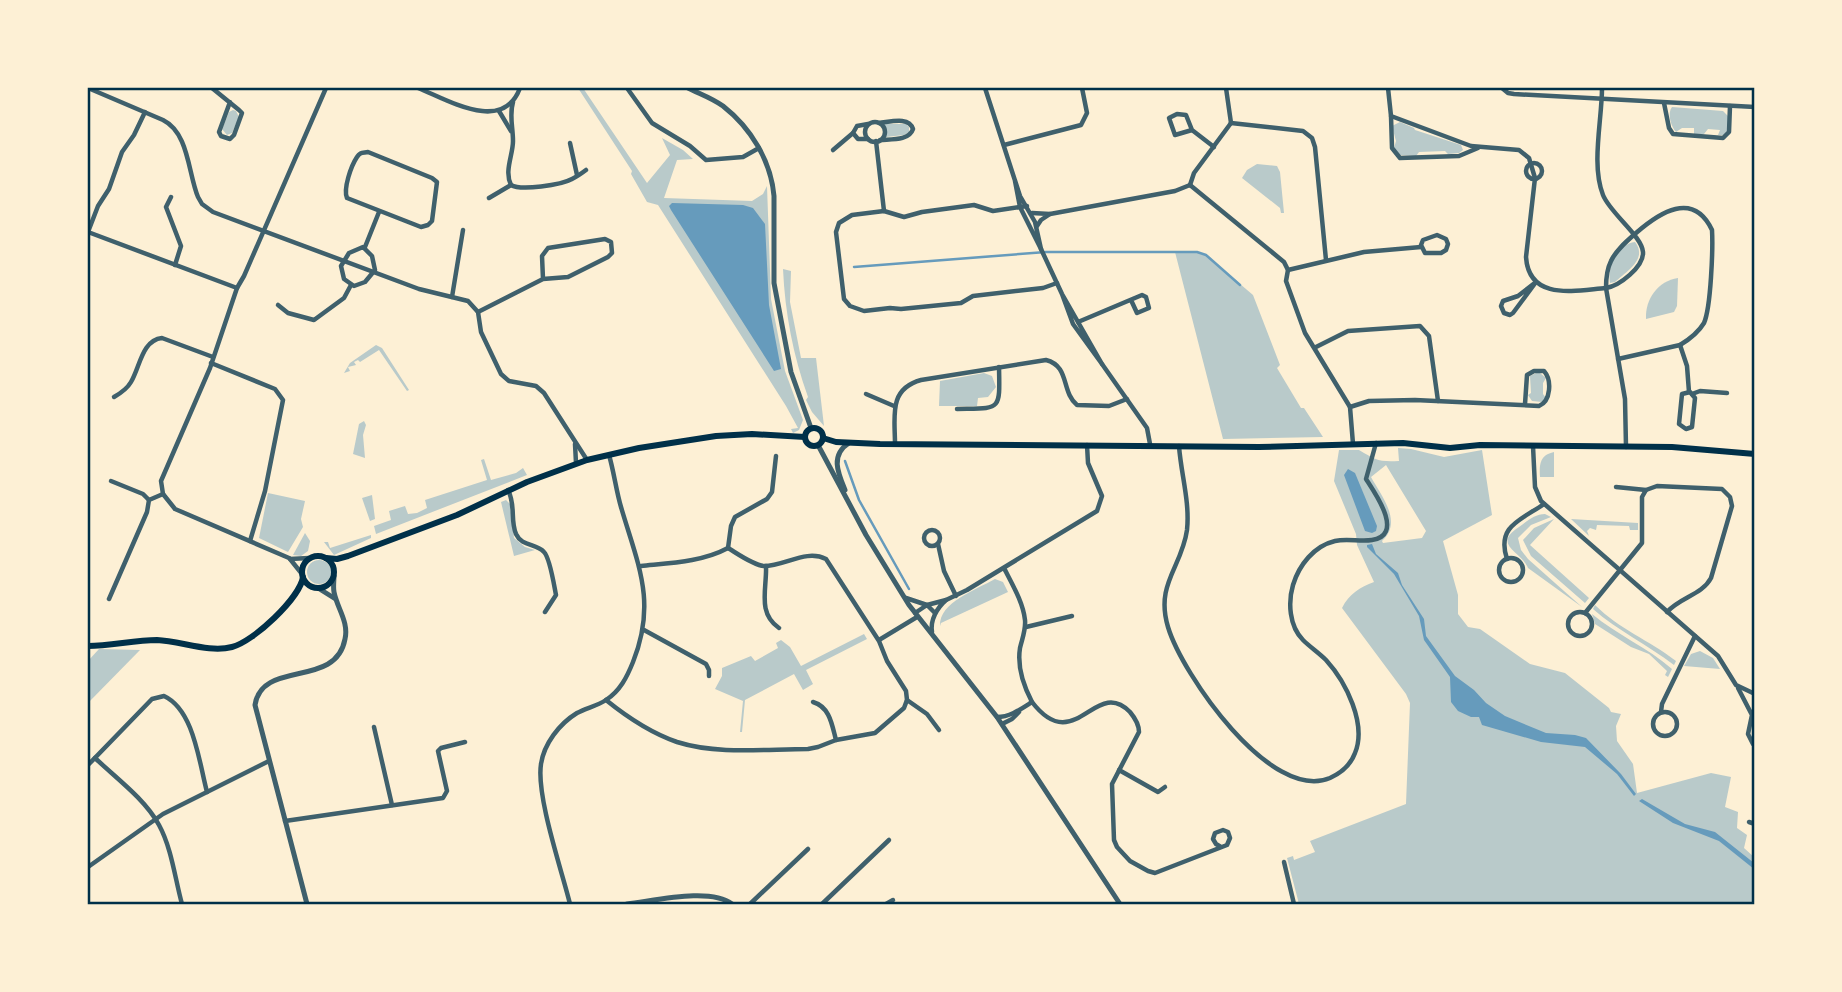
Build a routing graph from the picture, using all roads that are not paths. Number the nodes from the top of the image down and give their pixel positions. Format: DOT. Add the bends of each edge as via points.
graph roads {
  1 [pos="89,88"];
  2 [pos="212,88"];
  3 [pos="326,88"];
  4 [pos="418,88"];
  5 [pos="520,88"];
  6 [pos="627,88"];
  7 [pos="688,88"];
  8 [pos="985,88"];
  9 [pos="1082,88"];
  10 [pos="1226,88"];
  11 [pos="1388,88"];
  12 [pos="1502,88"];
  13 [pos="1602,88"];
  14 [pos="1602,98"];
  15 [pos="230,102"];
  16 [pos="513,102"];
  17 [pos="1664,103"];
  18 [pos="1730,106"];
  19 [pos="1754,106"];
  20 [pos="145,111"];
  21 [pos="499,111"];
  22 [pos="1391,116"];
  23 [pos="879,123"];
  24 [pos="1231,123"];
  25 [pos="869,124"];
  26 [pos="1192,130"];
  27 [pos="853,133"];
  28 [pos="512,134"];
  29 [pos="869,139"];
  30 [pos="878,141"];
  31 [pos="570,143"];
  32 [pos="1004,145"];
  33 [pos="1214,147"];
  34 [pos="759,148"];
  35 [pos="1479,148"];
  36 [pos="833,150"];
  37 [pos="586,170"];
  38 [pos="576,175"];
  39 [pos="1015,181"];
  40 [pos="511,185"];
  41 [pos="1189,185"];
  42 [pos="171,197"];
  43 [pos="489,198"];
  44 [pos="1027,206"];
  45 [pos="1020,207"];
  46 [pos="884,211"];
  47 [pos="379,212"];
  48 [pos="1032,213"];
  49 [pos="1050,214"];
  50 [pos="1025,218"];
  51 [pos="1036,224"];
  52 [pos="463,230"];
  53 [pos="88,232"];
  54 [pos="264,232"];
  55 [pos="1633,235"];
  56 [pos="365,247"];
  57 [pos="1421,247"];
  58 [pos="1041,249"];
  59 [pos="1326,260"];
  60 [pos="343,261"];
  61 [pos="175,265"];
  62 [pos="1287,270"];
  63 [pos="374,272"];
  64 [pos="542,279"];
  65 [pos="1536,282"];
  66 [pos="1057,283"];
  67 [pos="351,285"];
  68 [pos="237,288"];
  69 [pos="1606,288"];
  70 [pos="452,298"];
  71 [pos="1131,300"];
  72 [pos="278,305"];
  73 [pos="478,312"];
  74 [pos="1076,323"];
  75 [pos="1680,345"];
  76 [pos="1316,348"];
  77 [pos="1618,359"];
  78 [pos="212,360"];
  79 [pos="999,367"];
  80 [pos="1690,393"];
  81 [pos="1727,393"];
  82 [pos="866,394"];
  83 [pos="114,397"];
  84 [pos="1127,399"];
  85 [pos="1438,401"];
  86 [pos="1525,404"];
  87 [pos="894,405"];
  88 [pos="1350,407"];
  89 [pos="957,409"];
  90 [pos="811,428"];
  91 [pos="805,438"];
  92 [pos="820,441"];
  93 [pos="575,443"];
  94 [pos="850,443"];
  95 [pos="1376,443"];
  96 [pos="895,444"];
  97 [pos="1150,444"];
  98 [pos="1353,444"];
  99 [pos="1087,445"];
  100 [pos="1180,446"];
  101 [pos="1533,446"];
  102 [pos="1626,447"];
  103 [pos="1755,454"];
  104 [pos="609,455"];
  105 [pos="776,456"];
  106 [pos="587,460"];
  107 [pos="576,463"];
  108 [pos="111,481"];
  109 [pos="1616,487"];
  110 [pos="1646,490"];
  111 [pos="508,491"];
  112 [pos="163,494"];
  113 [pos="149,500"];
  114 [pos="1544,504"];
  115 [pos="851,506"];
  116 [pos="250,541"];
  117 [pos="937,544"];
  118 [pos="728,548"];
  119 [pos="348,556"];
  120 [pos="289,558"];
  121 [pos="309,558"];
  122 [pos="326,558"];
  123 [pos="1507,559"];
  124 [pos="640,566"];
  125 [pos="766,566"];
  126 [pos="1004,568"];
  127 [pos="1620,571"];
  128 [pos="302,575"];
  129 [pos="334,576"];
  130 [pos="318,588"];
  131 [pos="956,596"];
  132 [pos="294,597"];
  133 [pos="904,597"];
  134 [pos="109,599"];
  135 [pos="337,600"];
  136 [pos="946,600"];
  137 [pos="927,605"];
  138 [pos="545,612"];
  139 [pos="1667,612"];
  140 [pos="1585,613"];
  141 [pos="935,614"];
  142 [pos="915,615"];
  143 [pos="1073,616"];
  144 [pos="1026,627"];
  145 [pos="779,628"];
  146 [pos="644,630"];
  147 [pos="933,636"];
  148 [pos="1695,636"];
  149 [pos="879,640"];
  150 [pos="88,646"];
  151 [pos="709,676"];
  152 [pos="1738,688"];
  153 [pos="1755,694"];
  154 [pos="606,700"];
  155 [pos="907,700"];
  156 [pos="813,702"];
  157 [pos="1032,702"];
  158 [pos="1019,711"];
  159 [pos="1661,712"];
  160 [pos="997,717"];
  161 [pos="1002,724"];
  162 [pos="374,727"];
  163 [pos="939,730"];
  164 [pos="836,740"];
  165 [pos="465,742"];
  166 [pos="1753,744"];
  167 [pos="94,758"];
  168 [pos="269,761"];
  169 [pos="88,765"];
  170 [pos="1119,770"];
  171 [pos="1165,787"];
  172 [pos="207,792"];
  173 [pos="392,805"];
  174 [pos="156,819"];
  175 [pos="285,821"];
  176 [pos="889,840"];
  177 [pos="1221,847"];
  178 [pos="808,849"];
  179 [pos="1284,862"];
  180 [pos="88,867"];
  181 [pos="893,900"];
  182 [pos="182,905"];
  183 [pos="307,905"];
  184 [pos="570,905"];
  185 [pos="627,905"];
  186 [pos="732,905"];
  187 [pos="750,905"];
  188 [pos="822,905"];
  189 [pos="886,905"];
  190 [pos="1120,905"];
  191 [pos="1294,905"];
  1 -- 20 [label="street"];
  2 -- 15 [label="street"];
  3 -- 54 [label="street"];
  4 -- 21 [label="street" via="479,112"];
  5 -- 16 [label="street"];
  6 -- 34 [label="street" via="652,123 704,159 744,157"];
  7 -- 34 [label="street" via="723,107"];
  8 -- 32 [label="street"];
  9 -- 32 [label="street" via="1087,113 1081,125"];
  10 -- 24 [label="street"];
  11 -- 22 [label="street"];
  12 -- 14 [label="street" via="1514,94"];
  13 -- 14 [label="street"];
  14 -- 17 [label="street"];
  14 -- 55 [label="street" via="1600,186 1609,208"];
  15 -- 15 [label="street" via="219,132 230,139 242,115"];
  16 -- 21 [label="street"];
  16 -- 28 [label="street"];
  17 -- 18 [label="street"];
  17 -- 18 [label="street" via="1672,134 1711,137 1728,135"];
  18 -- 19 [label="street"];
  20 -- 53 [label="street"];
  20 -- 54 [label="street" via="169,122 178,133 202,204"];
  21 -- 28 [label="street"];
  22 -- 35 [label="street"];
  22 -- 35 [label="street" via="1392,148 1400,158 1459,156"];
  23 -- 25 [label="street"];
  23 -- 30 [label="street" via="884,136"];
  23 -- 30 [label="street" via="907,121 913,129 906,137"];
  24 -- 33 [label="street"];
  24 -- 59 [label="street" via="1303,131 1312,138"];
  25 -- 27 [label="street" via="857,126"];
  25 -- 29 [label="street" via="865,132"];
  26 -- 26 [label="street" via="1184,114 1169,118 1175,135"];
  26 -- 33 [label="street"];
  27 -- 29 [label="street" via="858,139"];
  27 -- 36 [label="street"];
  28 -- 40 [label="street"];
  29 -- 30 [label="street"];
  30 -- 46 [label="street"];
  31 -- 38 [label="street"];
  32 -- 39 [label="street"];
  33 -- 41 [label="street"];
  34 -- 90 [label="street" via="772,183 774,283 785,349"];
  35 -- 65 [label="street" via="1519,150 1532,163 1526,261"];
  37 -- 38 [label="street"];
  38 -- 40 [label="street" via="547,185"];
  39 -- 44 [label="street"];
  39 -- 45 [label="street"];
  40 -- 43 [label="street"];
  41 -- 49 [label="street"];
  41 -- 62 [label="street" via="1280,259"];
  42 -- 61 [label="street" via="166,207 181,246"];
  44 -- 45 [label="street"];
  44 -- 48 [label="street"];
  45 -- 46 [label="street" via="993,211 974,205 904,217"];
  45 -- 50 [label="street"];
  46 -- 66 [label="street" via="849,216 836,229 844,298 851,306 864,311 961,303 973,296"];
  47 -- 47 [label="street" via="421,227 428,225 437,182 362,153 345,193 350,201"];
  47 -- 56 [label="street"];
  48 -- 49 [label="street"];
  48 -- 51 [label="street"];
  49 -- 51 [label="street"];
  50 -- 51 [label="street"];
  50 -- 58 [label="street"];
  51 -- 58 [label="street"];
  52 -- 70 [label="street"];
  53 -- 61 [label="street"];
  54 -- 60 [label="street"];
  54 -- 68 [label="street"];
  55 -- 69 [label="street" via="1611,260"];
  55 -- 69 [label="street" via="1641,247 1641,261 1620,282"];
  55 -- 75 [label="street" via="1672,209 1693,210 1710,226 1707,314 1700,330"];
  56 -- 60 [label="street" via="352,251"];
  56 -- 63 [label="street"];
  57 -- 57 [label="street" via="1431,254 1444,252 1448,244 1443,237 1428,236"];
  57 -- 59 [label="street"];
  58 -- 66 [label="street"];
  59 -- 62 [label="street"];
  60 -- 63 [label="street"];
  60 -- 67 [label="street" via="343,275"];
  61 -- 68 [label="street"];
  62 -- 76 [label="street" via="1286,282"];
  63 -- 67 [label="street" via="362,284"];
  63 -- 70 [label="street"];
  64 -- 64 [label="street" via="568,277 608,257 611,242 605,239 548,248 542,256"];
  64 -- 73 [label="street"];
  65 -- 65 [label="street" via="1503,301 1504,313 1513,313"];
  65 -- 69 [label="street" via="1554,291"];
  66 -- 74 [label="street"];
  67 -- 72 [label="street" via="344,298 314,320 288,313"];
  68 -- 78 [label="street"];
  69 -- 77 [label="street"];
  70 -- 73 [label="street" via="468,301"];
  71 -- 71 [label="street" via="1144,295 1149,308 1137,313"];
  71 -- 74 [label="street"];
  73 -- 93 [label="street" via="481,332 498,371 509,381 542,390"];
  74 -- 84 [label="street"];
  75 -- 77 [label="street"];
  75 -- 80 [label="street"];
  76 -- 85 [label="street" via="1348,331 1420,326 1429,336"];
  76 -- 88 [label="street"];
  77 -- 102 [label="street"];
  78 -- 83 [label="street" via="162,338 154,340 130,385"];
  78 -- 112 [label="street" via="162,478"];
  78 -- 116 [label="street" via="275,389 283,401"];
  79 -- 84 [label="street" via="1042,359 1054,362 1063,373 1072,401 1081,407 1109,407"];
  79 -- 87 [label="street" via="913,383"];
  79 -- 89 [label="street" via="997,404"];
  80 -- 80 [label="street" via="1680,399 1679,424 1684,429 1693,425 1695,401"];
  80 -- 81 [label="street"];
  82 -- 87 [label="street"];
  84 -- 97 [label="street" via="1147,428"];
  85 -- 86 [label="street"];
  85 -- 88 [label="street" via="1369,401"];
  86 -- 86 [label="street" via="1539,406 1547,401 1544,371 1527,375"];
  87 -- 96 [label="street"];
  88 -- 98 [label="street"];
  90 -- 91 [label="main road"];
  90 -- 92 [label="main road" via="820,430"];
  91 -- 92 [label="main road" via="810,444"];
  91 -- 104 [label="main road" via="716,436"];
  92 -- 94 [label="main road"];
  92 -- 115 [label="street"];
  93 -- 106 [label="street"];
  93 -- 107 [label="street"];
  94 -- 96 [label="main road"];
  94 -- 115 [label="street" via="839,451 837,460"];
  95 -- 98 [label="main road"];
  95 -- 100 [label="street" via="1366,479 1387,518 1384,533 1370,541 1335,541 1314,552 1298,571 1290,594 1297,633 1328,662 1353,706 1358,729 1357,749 1347,766 1328,779 1308,782 1272,766 1222,718 1191,673 1167,626 1166,585 1188,526"];
  95 -- 101 [label="main road" via="1450,448"];
  96 -- 99 [label="main road"];
  97 -- 99 [label="main road"];
  97 -- 100 [label="main road"];
  98 -- 100 [label="main road"];
  99 -- 126 [label="street" via="1088,463 1101,493 1099,508"];
  101 -- 102 [label="main road"];
  101 -- 114 [label="street" via="1535,490"];
  102 -- 103 [label="main road"];
  104 -- 106 [label="main road"];
  104 -- 124 [label="street"];
  105 -- 118 [label="street" via="772,492 735,517"];
  106 -- 107 [label="main road"];
  107 -- 111 [label="main road"];
  108 -- 113 [label="street"];
  109 -- 110 [label="street"];
  110 -- 127 [label="street" via="1642,543"];
  110 -- 139 [label="street" via="1657,486 1717,488 1732,502 1708,583"];
  111 -- 119 [label="main road"];
  111 -- 138 [label="street" via="516,534 546,555 556,594"];
  112 -- 113 [label="street"];
  112 -- 116 [label="street" via="175,509"];
  113 -- 134 [label="street"];
  114 -- 123 [label="street" via="1506,531"];
  114 -- 127 [label="street"];
  115 -- 133 [label="street"];
  116 -- 120 [label="street"];
  117 -- 131 [label="street"];
  118 -- 124 [label="street" via="714,556"];
  118 -- 125 [label="street"];
  119 -- 122 [label="main road"];
  119 -- 129 [label="main road"];
  121 -- 122 [label="main road"];
  121 -- 128 [label="main road"];
  121 -- 128 [label="street" via="290,559"];
  122 -- 129 [label="main road"];
  123 -- 123 [label="street" via="1500,565 1500,574 1514,582 1521,577 1521,565"];
  124 -- 146 [label="street"];
  125 -- 145 [label="street" via="764,610"];
  125 -- 149 [label="street" via="808,556 826,559"];
  126 -- 131 [label="street"];
  126 -- 144 [label="street"];
  127 -- 139 [label="street"];
  127 -- 140 [label="street"];
  128 -- 130 [label="main road" via="308,585"];
  128 -- 132 [label="main road"];
  129 -- 130 [label="main road"];
  129 -- 135 [label="street"];
  130 -- 132 [label="main road"];
  130 -- 135 [label="street"];
  131 -- 136 [label="street"];
  132 -- 150 [label="main road" via="250,639 229,648 154,640"];
  133 -- 137 [label="street"];
  133 -- 142 [label="street"];
  135 -- 168 [label="street" via="346,634 337,657 322,668 271,682 257,696"];
  136 -- 137 [label="street"];
  136 -- 141 [label="street"];
  137 -- 141 [label="street"];
  137 -- 142 [label="street"];
  139 -- 148 [label="street"];
  140 -- 140 [label="street" via="1577,612 1568,621 1575,635 1591,629 1592,621"];
  141 -- 147 [label="street"];
  142 -- 147 [label="street"];
  142 -- 149 [label="street"];
  143 -- 144 [label="street"];
  144 -- 157 [label="street" via="1019,666"];
  146 -- 151 [label="street" via="706,664"];
  146 -- 154 [label="street" via="626,678"];
  147 -- 160 [label="street"];
  148 -- 152 [label="street" via="1720,659"];
  148 -- 159 [label="street"];
  149 -- 155 [label="street"];
  152 -- 153 [label="street"];
  152 -- 166 [label="street" via="1752,715 1748,734"];
  154 -- 164 [label="street" via="653,732 702,747 808,749"];
  154 -- 184 [label="street" via="561,725 541,764 541,789"];
  155 -- 163 [label="street"];
  155 -- 164 [label="street" via="875,733"];
  156 -- 164 [label="street" via="826,709"];
  157 -- 158 [label="street"];
  157 -- 170 [label="street" via="1046,717 1063,723 1107,702 1126,708 1139,732"];
  158 -- 160 [label="street"];
  158 -- 161 [label="street"];
  159 -- 159 [label="street" via="1653,720 1653,728 1669,736 1677,722 1673,715"];
  160 -- 161 [label="street"];
  161 -- 190 [label="street"];
  162 -- 173 [label="street"];
  165 -- 173 [label="street" via="438,751 446,796"];
  167 -- 169 [label="street"];
  167 -- 172 [label="street" via="152,699 165,696 187,719"];
  167 -- 174 [label="street"];
  168 -- 172 [label="street"];
  168 -- 175 [label="street"];
  170 -- 171 [label="street" via="1158,792"];
  170 -- 177 [label="street" via="1111,789 1114,840 1130,861 1155,873"];
  172 -- 174 [label="street"];
  173 -- 175 [label="street"];
  174 -- 180 [label="street"];
  174 -- 182 [label="street"];
  175 -- 183 [label="street"];
  176 -- 188 [label="street"];
  178 -- 187 [label="street"];
  179 -- 191 [label="street"];
  181 -- 189 [label="street"];
  185 -- 186 [label="street" via="706,895"];
}
